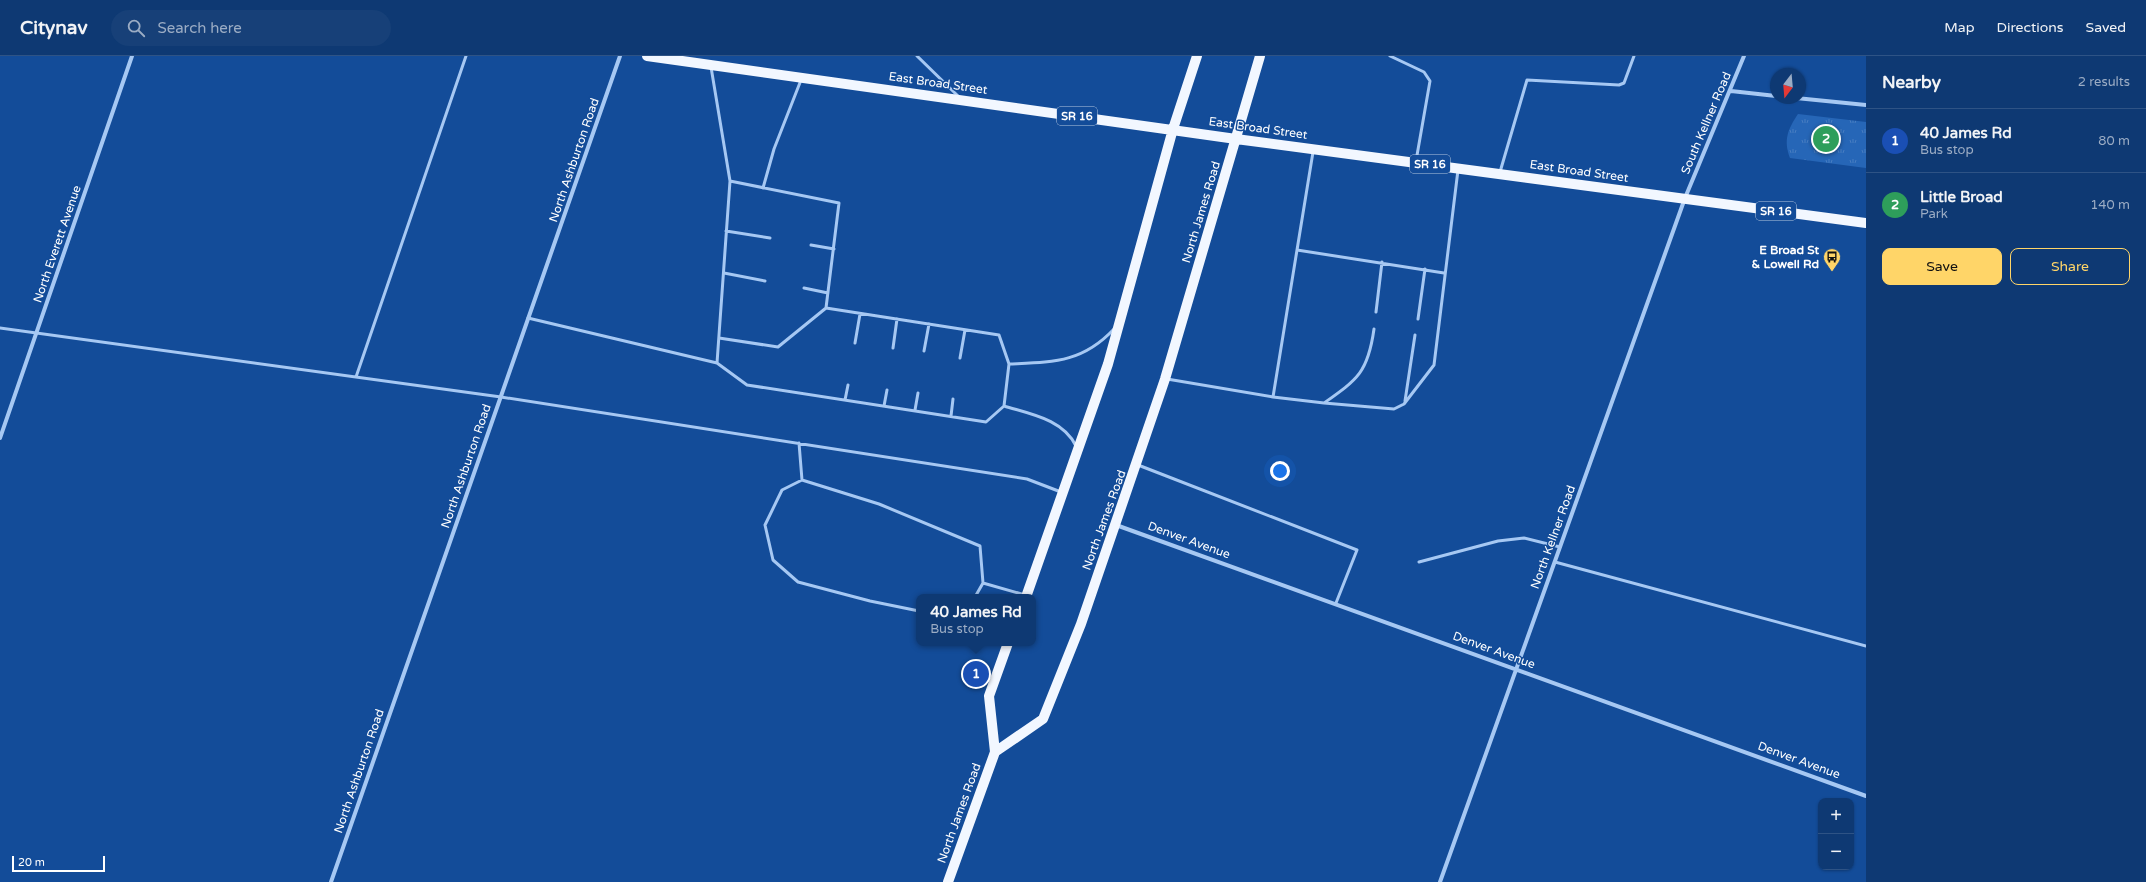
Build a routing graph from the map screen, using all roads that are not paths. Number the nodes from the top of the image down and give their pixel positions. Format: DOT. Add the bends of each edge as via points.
graph roads {
  1 [pos="132,56"];
  2 [pos="466,56"];
  3 [pos="620,56"];
  4 [pos="648,56"];
  5 [pos="917,56"];
  6 [pos="1197,56"];
  7 [pos="1260,56"];
  8 [pos="1390,56"];
  9 [pos="1634,56"];
  10 [pos="1744,56"];
  11 [pos="684,59"];
  12 [pos="711,65"];
  13 [pos="802,77"];
  14 [pos="1731,91"];
  15 [pos="1770,95"];
  16 [pos="961,99"];
  17 [pos="1806,99"];
  18 [pos="1866,105"];
  19 [pos="1173,129"];
  20 [pos="1236,138"];
  21 [pos="1313,149"];
  22 [pos="1416,162"];
  23 [pos="1458,168"];
  24 [pos="1500,174"];
  25 [pos="730,181"];
  26 [pos="763,188"];
  27 [pos="1686,198"];
  28 [pos="1866,223"];
  29 [pos="726,231"];
  30 [pos="770,238"];
  31 [pos="811,245"];
  32 [pos="834,249"];
  33 [pos="1297,250"];
  34 [pos="1382,262"];
  35 [pos="1425,269"];
  36 [pos="724,273"];
  37 [pos="1444,273"];
  38 [pos="765,281"];
  39 [pos="804,288"];
  40 [pos="828,293"];
  41 [pos="826,308"];
  42 [pos="1376,312"];
  43 [pos="860,314"];
  44 [pos="528,318"];
  45 [pos="1418,319"];
  46 [pos="896,320"];
  47 [pos="1119,323"];
  48 [pos="929,324"];
  49 [pos="0,328"];
  50 [pos="1374,329"];
  51 [pos="965,330"];
  52 [pos="37,333"];
  53 [pos="1415,335"];
  54 [pos="719,338"];
  55 [pos="855,343"];
  56 [pos="892,348"];
  57 [pos="924,351"];
  58 [pos="960,358"];
  59 [pos="717,363"];
  60 [pos="1009,364"];
  61 [pos="356,377"];
  62 [pos="1166,379"];
  63 [pos="848,385"];
  64 [pos="887,390"];
  65 [pos="918,393"];
  66 [pos="501,397"];
  67 [pos="1273,397"];
  68 [pos="953,399"];
  69 [pos="845,400"];
  70 [pos="1324,403"];
  71 [pos="1404,404"];
  72 [pos="884,406"];
  73 [pos="1004,406"];
  74 [pos="915,410"];
  75 [pos="951,416"];
  76 [pos="0,438"];
  77 [pos="799,443"];
  78 [pos="1078,449"];
  79 [pos="1137,464"];
  80 [pos="802,480"];
  81 [pos="1062,492"];
  82 [pos="1115,525"];
  83 [pos="1560,547"];
  84 [pos="1419,562"];
  85 [pos="1555,562"];
  86 [pos="983,584"];
  87 [pos="977,594"];
  88 [pos="1019,594"];
  89 [pos="1027,594"];
  90 [pos="1336,603"];
  91 [pos="916,610"];
  92 [pos="1007,646"];
  93 [pos="1866,646"];
  94 [pos="1517,669"];
  95 [pos="995,752"];
  96 [pos="1866,796"];
  97 [pos="331,882"];
  98 [pos="948,882"];
  99 [pos="1440,882"];
  1 -- 52 [label="street, North Everett Avenue"];
  2 -- 61 [label="lane"];
  3 -- 44 [label="street, North Ashburton Road"];
  4 -- 11 [label="main road, East Broad Street / SR 16"];
  5 -- 16 [label="lane"];
  6 -- 19 [label="main road"];
  7 -- 20 [label="main road, North James Road"];
  8 -- 22 [label="lane" via="1424,72 1430,81"];
  9 -- 24 [label="lane" via="1624,83 1619,86 1527,80"];
  10 -- 14 [label="street, South Kellner Road"];
  11 -- 12 [label="main road, East Broad Street / SR 16"];
  12 -- 13 [label="main road, East Broad Street / SR 16"];
  12 -- 25 [label="lane"];
  13 -- 16 [label="main road, East Broad Street / SR 16"];
  13 -- 26 [label="lane" via="774,149"];
  14 -- 15 [label="street"];
  14 -- 27 [label="street, South Kellner Road"];
  16 -- 19 [label="main road, East Broad Street / SR 16"];
  17 -- 18 [label="street"];
  19 -- 20 [label="main road, East Broad Street / SR 16"];
  19 -- 47 [label="main road"];
  20 -- 21 [label="main road, East Broad Street / SR 16"];
  20 -- 62 [label="main road, North James Road"];
  21 -- 22 [label="main road, East Broad Street / SR 16"];
  21 -- 33 [label="lane"];
  22 -- 23 [label="main road, East Broad Street / SR 16"];
  23 -- 24 [label="main road, East Broad Street / SR 16"];
  23 -- 37 [label="lane"];
  24 -- 27 [label="main road, East Broad Street / SR 16"];
  25 -- 26 [label="lane"];
  25 -- 29 [label="lane"];
  26 -- 32 [label="lane" via="840,204"];
  27 -- 28 [label="main road, East Broad Street / SR 16"];
  27 -- 83 [label="street, North Kellner Road"];
  29 -- 30 [label="lane"];
  29 -- 36 [label="lane"];
  31 -- 32 [label="lane"];
  32 -- 40 [label="lane"];
  33 -- 34 [label="lane"];
  33 -- 67 [label="lane"];
  34 -- 35 [label="lane"];
  34 -- 42 [label="lane"];
  35 -- 37 [label="lane"];
  35 -- 45 [label="lane"];
  36 -- 38 [label="lane"];
  36 -- 54 [label="lane"];
  37 -- 71 [label="lane" via="1434,366"];
  39 -- 40 [label="lane"];
  40 -- 41 [label="lane"];
  41 -- 43 [label="lane"];
  41 -- 54 [label="lane" via="778,347"];
  43 -- 46 [label="lane"];
  43 -- 55 [label="lane"];
  44 -- 59 [label="lane"];
  44 -- 66 [label="street, North Ashburton Road"];
  46 -- 48 [label="lane"];
  46 -- 56 [label="lane"];
  47 -- 60 [label="lane" via="1090,351 1052,362"];
  47 -- 78 [label="main road" via="1108,364"];
  48 -- 51 [label="lane"];
  48 -- 57 [label="lane"];
  49 -- 52 [label="lane"];
  50 -- 70 [label="lane" via="1366,366 1349,385"];
  51 -- 58 [label="lane"];
  51 -- 60 [label="lane" via="999,335"];
  52 -- 61 [label="lane"];
  52 -- 76 [label="street, North Everett Avenue"];
  53 -- 71 [label="lane" via="1408,394"];
  54 -- 59 [label="lane"];
  59 -- 69 [label="lane" via="747,385"];
  60 -- 73 [label="lane"];
  61 -- 66 [label="lane"];
  62 -- 67 [label="lane"];
  62 -- 79 [label="main road, North James Road"];
  63 -- 69 [label="lane"];
  64 -- 72 [label="lane"];
  65 -- 74 [label="lane"];
  66 -- 77 [label="lane"];
  66 -- 97 [label="street, North Ashburton Road"];
  67 -- 70 [label="lane"];
  68 -- 75 [label="lane"];
  69 -- 72 [label="lane"];
  70 -- 71 [label="lane" via="1394,409"];
  72 -- 74 [label="lane"];
  73 -- 75 [label="lane" via="986,422"];
  73 -- 78 [label="lane" via="1051,420 1071,435"];
  74 -- 75 [label="lane"];
  77 -- 80 [label="lane"];
  77 -- 81 [label="lane" via="1027,478"];
  78 -- 81 [label="main road"];
  79 -- 82 [label="main road, North James Road"];
  79 -- 90 [label="lane" via="1357,550"];
  80 -- 86 [label="lane" via="879,504 980,546"];
  80 -- 91 [label="lane" via="782,490 765,525 773,560 798,582"];
  81 -- 89 [label="main road"];
  82 -- 90 [label="street, Denver Avenue"];
  82 -- 95 [label="main road, North James Road" via="1081,624 1043,719"];
  83 -- 84 [label="lane" via="1524,538 1498,541"];
  83 -- 85 [label="street, North Kellner Road"];
  85 -- 93 [label="lane"];
  85 -- 94 [label="street, North Kellner Road"];
  86 -- 87 [label="lane"];
  86 -- 88 [label="lane"];
  90 -- 94 [label="street, Denver Avenue"];
  92 -- 95 [label="main road" via="989,696"];
  94 -- 96 [label="street, Denver Avenue"];
  94 -- 99 [label="street, North Kellner Road"];
  95 -- 98 [label="main road, North James Road"];
}
